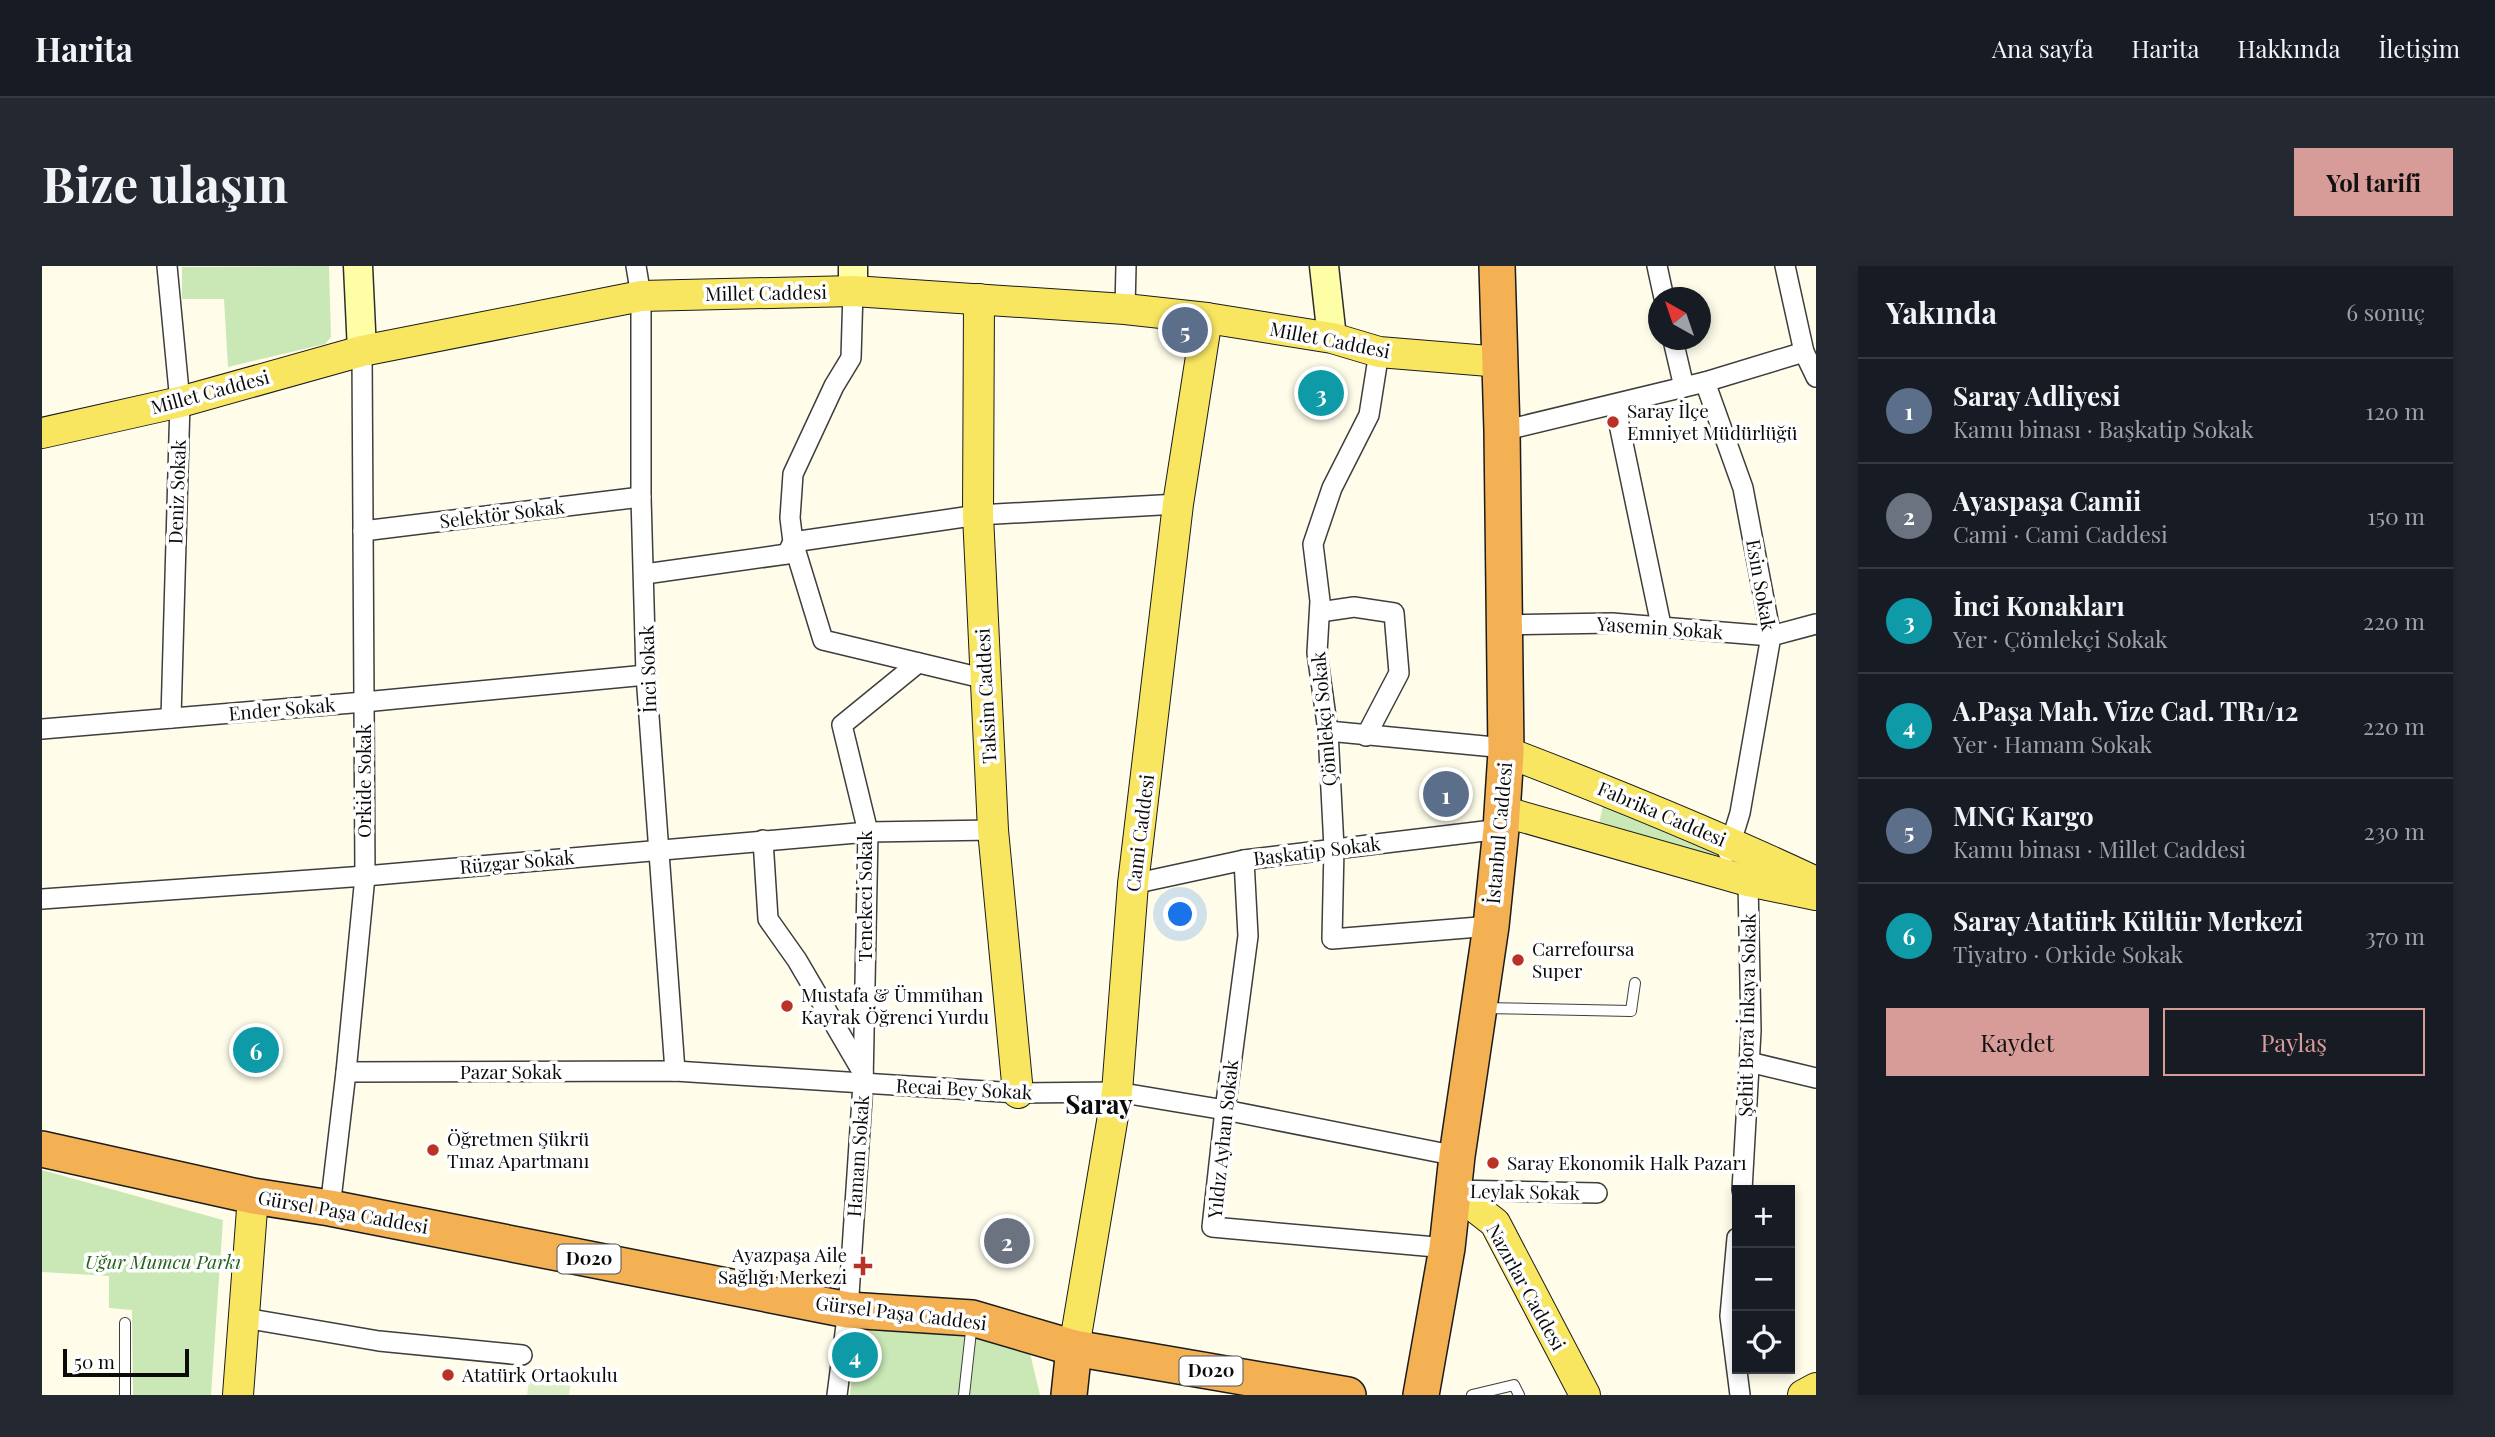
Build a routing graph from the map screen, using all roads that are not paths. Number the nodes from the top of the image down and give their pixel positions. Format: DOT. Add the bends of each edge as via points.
graph roads {
  1 [pos="167,266"];
  2 [pos="359,266"];
  3 [pos="636,266"];
  4 [pos="1126,266"];
  5 [pos="1324,266"];
  6 [pos="1497,266"];
  7 [pos="1657,266"];
  8 [pos="1785,266"];
  9 [pos="853,279"];
  10 [pos="1662,287"];
  11 [pos="641,296"];
  12 [pos="979,299"];
  13 [pos="1125,309"];
  14 [pos="1207,318"];
  15 [pos="1332,338"];
  16 [pos="1676,350"];
  17 [pos="362,351"];
  18 [pos="1379,352"];
  19 [pos="1804,352"];
  20 [pos="1501,362"];
  21 [pos="1816,377"];
  22 [pos="1705,382"];
  23 [pos="1684,387"];
  24 [pos="180,402"];
  25 [pos="1615,405"];
  26 [pos="1502,431"];
  27 [pos="42,433"];
  28 [pos="641,497"];
  29 [pos="1178,503"];
  30 [pos="978,515"];
  31 [pos="363,531"];
  32 [pos="793,542"];
  33 [pos="645,574"];
  34 [pos="1320,612"];
  35 [pos="1503,625"];
  36 [pos="1661,625"];
  37 [pos="1816,625"];
  38 [pos="1771,636"];
  39 [pos="918,663"];
  40 [pos="646,674"];
  41 [pos="986,679"];
  42 [pos="364,702"];
  43 [pos="171,718"];
  44 [pos="42,729"];
  45 [pos="1328,732"];
  46 [pos="1366,736"];
  47 [pos="1506,750"];
  48 [pos="1502,820"];
  49 [pos="993,830"];
  50 [pos="868,832"];
  51 [pos="763,841"];
  52 [pos="1732,843"];
  53 [pos="1334,848"];
  54 [pos="660,849"];
  55 [pos="1244,860"];
  56 [pos="1720,872"];
  57 [pos="365,876"];
  58 [pos="1748,881"];
  59 [pos="1816,882"];
  60 [pos="1133,884"];
  61 [pos="1816,895"];
  62 [pos="42,899"];
  63 [pos="1491,926"];
  64 [pos="1635,984"];
  65 [pos="1479,1008"];
  66 [pos="1749,1062"];
  67 [pos="676,1071"];
  68 [pos="346,1072"];
  69 [pos="1816,1078"];
  70 [pos="863,1079"];
  71 [pos="1117,1092"];
  72 [pos="1018,1093"];
  73 [pos="1224,1110"];
  74 [pos="42,1149"];
  75 [pos="1457,1156"];
  76 [pos="1742,1185"];
  77 [pos="1453,1190"];
  78 [pos="1597,1193"];
  79 [pos="253,1196"];
  80 [pos="330,1208"];
  81 [pos="1447,1248"];
  82 [pos="1736,1248"];
  83 [pos="848,1310"];
  84 [pos="245,1318"];
  85 [pos="972,1318"];
  86 [pos="125,1322"];
  87 [pos="1074,1348"];
  88 [pos="522,1355"];
  89 [pos="1816,1388"];
  90 [pos="125,1395"];
  91 [pos="238,1395"];
  92 [pos="837,1395"];
  93 [pos="964,1395"];
  94 [pos="1069,1395"];
  95 [pos="1348,1395"];
  96 [pos="1421,1395"];
  97 [pos="1472,1395"];
  98 [pos="1518,1395"];
  99 [pos="1585,1395"];
  100 [pos="1740,1395"];
  101 [pos="1803,1395"];
  1 -- 24 [label="street, Deniz Sokak"];
  2 -- 17 [label="street"];
  3 -- 11 [label="street, İnci Sokak"];
  4 -- 13 [label="street"];
  5 -- 15 [label="street"];
  6 -- 20 [label="highway, İstanbul Caddesi"];
  7 -- 10 [label="street"];
  8 -- 19 [label="street"];
  9 -- 11 [label="main road, Millet Caddesi"];
  9 -- 12 [label="main road, Millet Caddesi"];
  9 -- 32 [label="street" via="851,358 793,474"];
  11 -- 17 [label="main road, Millet Caddesi"];
  11 -- 28 [label="street, İnci Sokak"];
  12 -- 13 [label="main road, Millet Caddesi"];
  12 -- 30 [label="main road, Taksim Caddesi"];
  13 -- 14 [label="main road, Millet Caddesi"];
  14 -- 15 [label="main road, Millet Caddesi"];
  14 -- 29 [label="main road, Cami Caddesi"];
  15 -- 18 [label="main road, Millet Caddesi"];
  16 -- 23 [label="street"];
  17 -- 24 [label="main road, Millet Caddesi"];
  17 -- 31 [label="street, Orkide Sokak"];
  18 -- 20 [label="main road, Millet Caddesi"];
  18 -- 34 [label="street, Çömlekçi Sokak" via="1369,415 1332,488 1313,544"];
  19 -- 21 [label="street"];
  19 -- 22 [label="street"];
  20 -- 26 [label="highway, İstanbul Caddesi"];
  22 -- 23 [label="street"];
  22 -- 38 [label="street, Esin Sokak" via="1743,488"];
  23 -- 25 [label="street"];
  24 -- 27 [label="main road, Millet Caddesi"];
  24 -- 43 [label="street, Deniz Sokak"];
  25 -- 26 [label="street"];
  25 -- 36 [label="street"];
  26 -- 35 [label="highway, İstanbul Caddesi"];
  28 -- 31 [label="street, Selektör Sokak"];
  28 -- 33 [label="street, İnci Sokak"];
  29 -- 30 [label="street"];
  29 -- 60 [label="main road, Cami Caddesi"];
  30 -- 32 [label="street"];
  30 -- 41 [label="main road, Taksim Caddesi"];
  31 -- 42 [label="street, Orkide Sokak"];
  32 -- 33 [label="street" via="787,554"];
  32 -- 39 [label="street" via="823,640"];
  33 -- 40 [label="street, İnci Sokak"];
  34 -- 45 [label="street, Çömlekçi Sokak" via="1317,653"];
  34 -- 46 [label="street" via="1354,607 1394,612 1399,673"];
  35 -- 36 [label="street, Yasemin Sokak"];
  35 -- 47 [label="highway, İstanbul Caddesi"];
  36 -- 38 [label="street, Yasemin Sokak"];
  37 -- 38 [label="street, Yasemin Sokak"];
  38 -- 52 [label="street, Esin Sokak"];
  39 -- 41 [label="street"];
  39 -- 50 [label="street, Tenekeci Sokak" via="842,725"];
  40 -- 42 [label="street, Ender Sokak"];
  40 -- 54 [label="street, İnci Sokak"];
  41 -- 49 [label="main road, Taksim Caddesi"];
  42 -- 43 [label="street, Ender Sokak"];
  42 -- 57 [label="street, Orkide Sokak"];
  43 -- 44 [label="street, Ender Sokak"];
  45 -- 46 [label="street"];
  45 -- 53 [label="street, Çömlekçi Sokak"];
  46 -- 47 [label="street"];
  47 -- 48 [label="highway, İstanbul Caddesi"];
  47 -- 52 [label="main road, Fabrika Caddesi"];
  48 -- 53 [label="street, Başkatip Sokak"];
  48 -- 56 [label="main road, Fabrika Caddesi"];
  48 -- 63 [label="highway, İstanbul Caddesi"];
  49 -- 50 [label="street, Rüzgar Sokak"];
  49 -- 72 [label="main road, Taksim Caddesi"];
  50 -- 51 [label="street, Rüzgar Sokak"];
  50 -- 70 [label="street, Tenekeci Sokak"];
  51 -- 54 [label="street, Rüzgar Sokak"];
  51 -- 70 [label="street" via="768,919 797,960"];
  52 -- 56 [label="street, Esin Sokak"];
  52 -- 59 [label="main road, Fabrika Caddesi"];
  53 -- 55 [label="street, Başkatip Sokak"];
  53 -- 63 [label="street, Çömlekçi Sokak" via="1332,939"];
  54 -- 57 [label="street, Rüzgar Sokak"];
  54 -- 67 [label="street, İnci Sokak"];
  55 -- 60 [label="street, Başkatip Sokak"];
  55 -- 73 [label="street, Yıldız Ayhan Sokak" via="1248,936"];
  56 -- 58 [label="main road, Fabrika Caddesi"];
  57 -- 62 [label="street, Rüzgar Sokak"];
  57 -- 68 [label="street, Orkide Sokak"];
  58 -- 61 [label="main road, Fabrika Caddesi"];
  58 -- 66 [label="street, Şehit Bora İnkaya Sokak"];
  60 -- 71 [label="main road, Cami Caddesi"];
  63 -- 65 [label="highway, İstanbul Caddesi"];
  64 -- 65 [label="lane" via="1631,1011"];
  65 -- 75 [label="highway, İstanbul Caddesi"];
  66 -- 69 [label="street"];
  66 -- 76 [label="street, Şehit Bora İnkaya Sokak"];
  67 -- 68 [label="street, Pazar Sokak"];
  67 -- 70 [label="street, Recai Bey Sokak"];
  68 -- 80 [label="street, Orkide Sokak"];
  70 -- 72 [label="street, Recai Bey Sokak"];
  70 -- 83 [label="street, Hamam Sokak"];
  71 -- 72 [label="street, Recai Bey Sokak"];
  71 -- 73 [label="street, Recai Bey Sokak"];
  71 -- 87 [label="main road, Cami Caddesi"];
  73 -- 75 [label="street, Recai Bey Sokak"];
  73 -- 81 [label="street, Yıldız Ayhan Sokak" via="1212,1227"];
  74 -- 79 [label="highway, Gürsel Paşa Caddesi / D020"];
  75 -- 77 [label="highway, İstanbul Caddesi"];
  77 -- 78 [label="street, Leylak Sokak"];
  77 -- 81 [label="highway, İstanbul Caddesi"];
  77 -- 99 [label="main road, Nazırlar Caddesi" via="1495,1223"];
  79 -- 80 [label="highway, Gürsel Paşa Caddesi / D020"];
  79 -- 84 [label="main road"];
  80 -- 83 [label="highway, Gürsel Paşa Caddesi / D020"];
  81 -- 96 [label="highway, İstanbul Caddesi"];
  82 -- 100 [label="street" via="1730,1315"];
  83 -- 85 [label="highway, Gürsel Paşa Caddesi / D020"];
  83 -- 92 [label="street, Hamam Sokak"];
  84 -- 88 [label="street" via="379,1341"];
  84 -- 91 [label="main road"];
  85 -- 87 [label="highway, Gürsel Paşa Caddesi / D020"];
  85 -- 93 [label="lane"];
  86 -- 90 [label="lane"];
  87 -- 94 [label="highway"];
  87 -- 95 [label="highway, Gürsel Paşa Caddesi / D020"];
  89 -- 101 [label="main road"];
  97 -- 98 [label="lane" via="1514,1385"];
}
